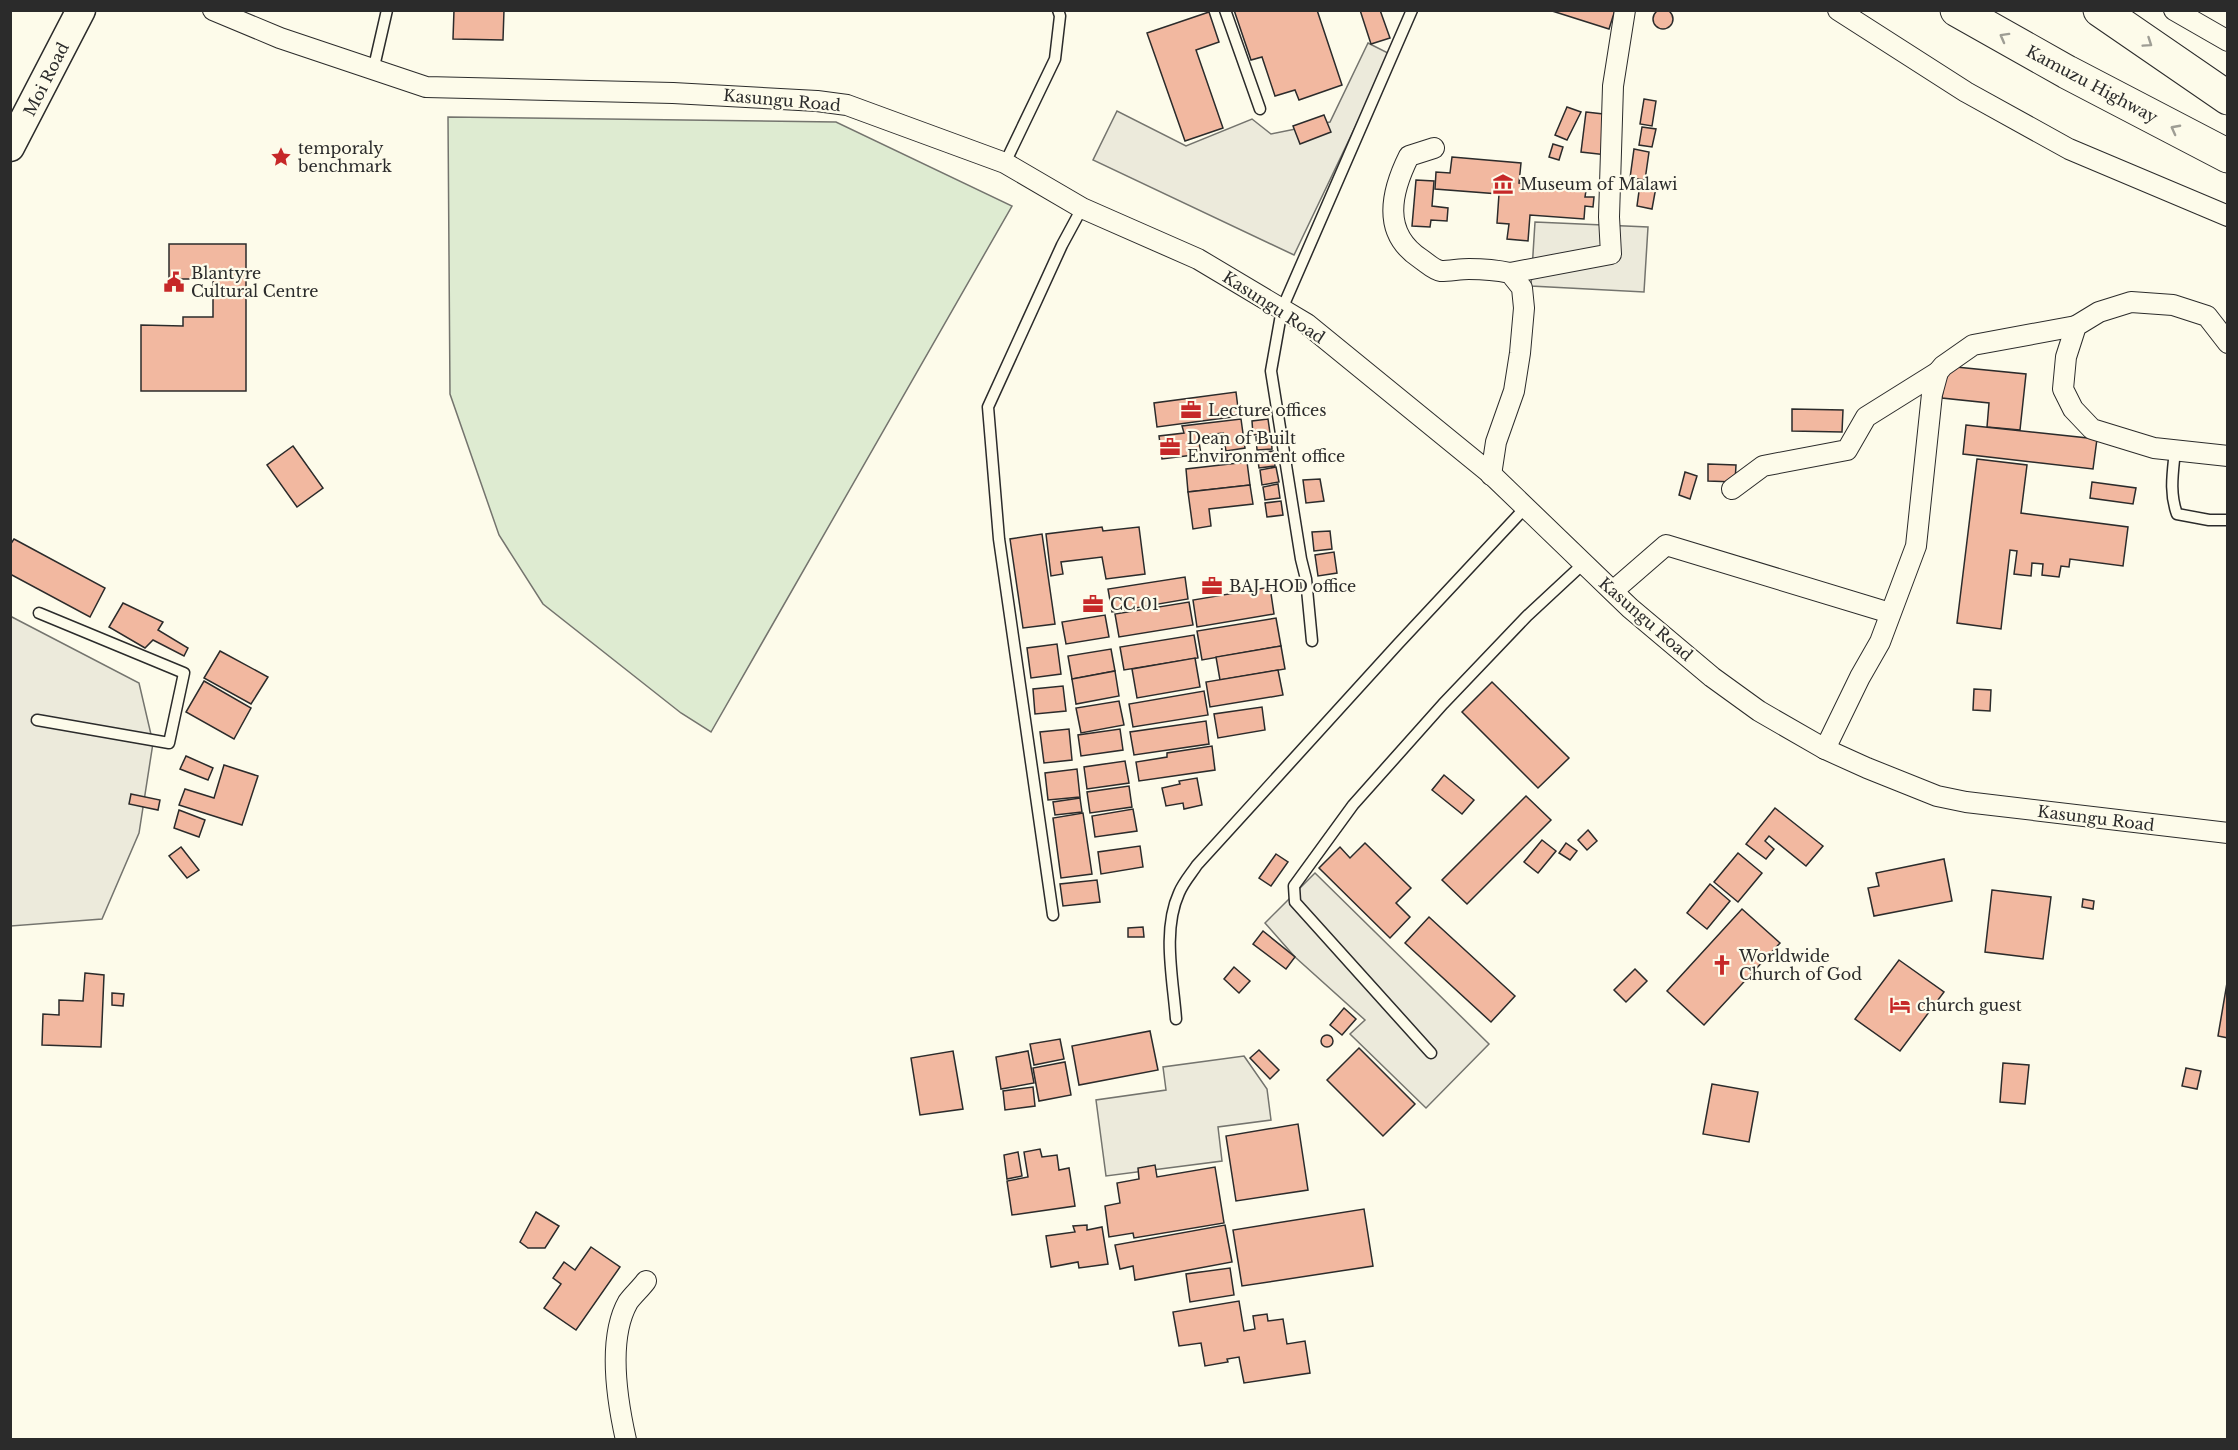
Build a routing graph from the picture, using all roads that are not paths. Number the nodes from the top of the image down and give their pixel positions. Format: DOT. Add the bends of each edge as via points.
graph roads {
  1 [pos="81,10"];
  2 [pos="213,10"];
  3 [pos="387,10"];
  4 [pos="1058,10"];
  5 [pos="1225,10"];
  6 [pos="1412,10"];
  7 [pos="1625,10"];
  8 [pos="1838,10"];
  9 [pos="1957,10"];
  10 [pos="2100,10"];
  11 [pos="2174,10"];
  12 [pos="2228,41"];
  13 [pos="373,71"];
  14 [pos="2228,98"];
  15 [pos="1260,109"];
  16 [pos="10,147"];
  17 [pos="1434,148"];
  18 [pos="2228,156"];
  19 [pos="1005,163"];
  20 [pos="1082,208"];
  21 [pos="2228,216"];
  22 [pos="1510,273"];
  23 [pos="1282,309"];
  24 [pos="2076,326"];
  25 [pos="2228,343"];
  26 [pos="1938,372"];
  27 [pos="2175,450"];
  28 [pos="2228,456"];
  29 [pos="1491,475"];
  30 [pos="1732,489"];
  31 [pos="1525,508"];
  32 [pos="2228,520"];
  33 [pos="1583,564"];
  34 [pos="1613,591"];
  35 [pos="39,613"];
  36 [pos="1890,613"];
  37 [pos="1312,641"];
  38 [pos="37,720"];
  39 [pos="1825,749"];
  40 [pos="2228,834"];
  41 [pos="1053,915"];
  42 [pos="1176,1019"];
  43 [pos="1431,1053"];
  44 [pos="646,1281"];
  45 [pos="626,1440"];
  1 -- 16 [label="main road, Moi Road"];
  2 -- 13 [label="street, Kasungu Road"];
  3 -- 13 [label="lane"];
  4 -- 19 [label="lane" via="1055,59"];
  5 -- 15 [label="lane"];
  6 -- 23 [label="lane"];
  7 -- 22 [label="street" via="1613,86 1611,254"];
  8 -- 21 [label="street" via="1966,92 2068,149"];
  18 -- 9 [label="highway, Kamuzu Highway, one-way"];
  10 -- 14 [label="highway, one-way"];
  11 -- 12 [label="street"];
  13 -- 19 [label="street, Kasungu Road" via="426,87 817,100 847,105"];
  17 -- 22 [label="street" via="1409,156 1401,173 1393,200 1394,224 1400,239 1438,271 1490,269"];
  19 -- 20 [label="street, Kasungu Road"];
  20 -- 23 [label="street, Kasungu Road" via="1198,259"];
  20 -- 41 [label="lane" via="988,407 999,539"];
  22 -- 29 [label="street" via="1522,288 1520,354"];
  23 -- 29 [label="street, Kasungu Road" via="1307,324"];
  23 -- 37 [label="lane" via="1271,371 1306,579"];
  24 -- 25 [label="street" via="2099,312 2131,302 2173,305 2207,316"];
  24 -- 26 [label="street" via="1973,345"];
  24 -- 27 [label="street" via="2066,357 2063,389 2073,409 2092,429"];
  26 -- 30 [label="street" via="1866,417 1847,450 1763,466"];
  26 -- 36 [label="street" via="1932,394 1916,546"];
  27 -- 28 [label="street"];
  27 -- 32 [label="lane" via="2171,486 2177,514"];
  29 -- 31 [label="street, Kasungu Road"];
  31 -- 33 [label="street, Kasungu Road"];
  31 -- 42 [label="lane" via="1197,865 1179,892 1172,917"];
  33 -- 34 [label="street, Kasungu Road"];
  33 -- 43 [label="lane" via="1527,615 1443,704 1353,805 1294,886 1295,902"];
  34 -- 36 [label="street" via="1666,545"];
  34 -- 39 [label="street, Kasungu Road" via="1712,677 1759,711"];
  35 -- 38 [label="lane" via="184,674 169,743"];
  36 -- 39 [label="street" via="1880,642"];
  39 -- 40 [label="street, Kasungu Road" via="1936,796"];
  44 -- 45 [label="street" via="628,1302 618,1332 618,1406"];
}
